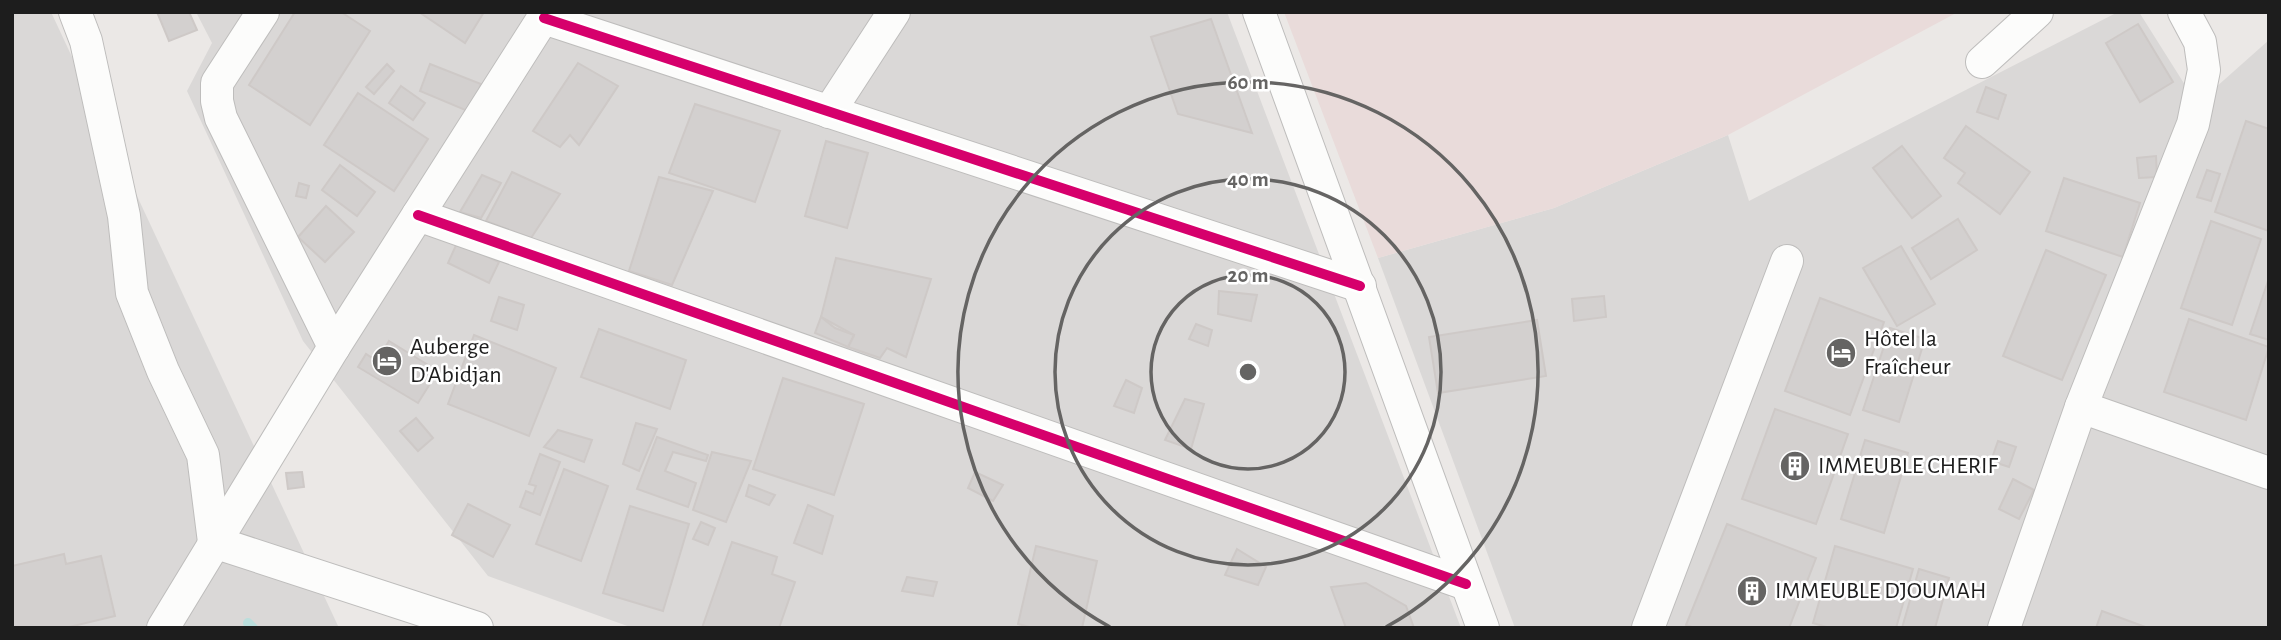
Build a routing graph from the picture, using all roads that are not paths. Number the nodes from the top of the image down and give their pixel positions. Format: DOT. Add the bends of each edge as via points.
graph roads {
  1 [pos="75,12"];
  2 [pos="263,12"];
  3 [pos="894,12"];
  4 [pos="1259,12"];
  5 [pos="2037,12"];
  6 [pos="2184,12"];
  7 [pos="546,15"];
  8 [pos="1982,62"];
  9 [pos="829,112"];
  10 [pos="418,215"];
  11 [pos="1787,261"];
  12 [pos="1360,286"];
  13 [pos="334,347"];
  14 [pos="2081,407"];
  15 [pos="2269,473"];
  16 [pos="214,542"];
  17 [pos="1466,584"];
  18 [pos="163,628"];
  19 [pos="477,628"];
  20 [pos="1483,628"];
  21 [pos="1648,628"];
  22 [pos="2004,628"];
  1 -- 16 [label="street" via="86,41 124,216 132,293 203,455"];
  2 -- 13 [label="street" via="217,83 217,101 221,118"];
  3 -- 9 [label="street"];
  4 -- 12 [label="street"];
  5 -- 8 [label="street"];
  6 -- 14 [label="street" via="2200,41 2204,70 2193,124"];
  7 -- 9 [label="street"];
  7 -- 10 [label="street"];
  9 -- 12 [label="street"];
  10 -- 13 [label="street"];
  10 -- 17 [label="street"];
  11 -- 21 [label="street"];
  12 -- 17 [label="street"];
  13 -- 16 [label="street"];
  14 -- 15 [label="street"];
  14 -- 22 [label="street"];
  16 -- 18 [label="street"];
  16 -- 19 [label="street"];
  17 -- 20 [label="street"];
}
